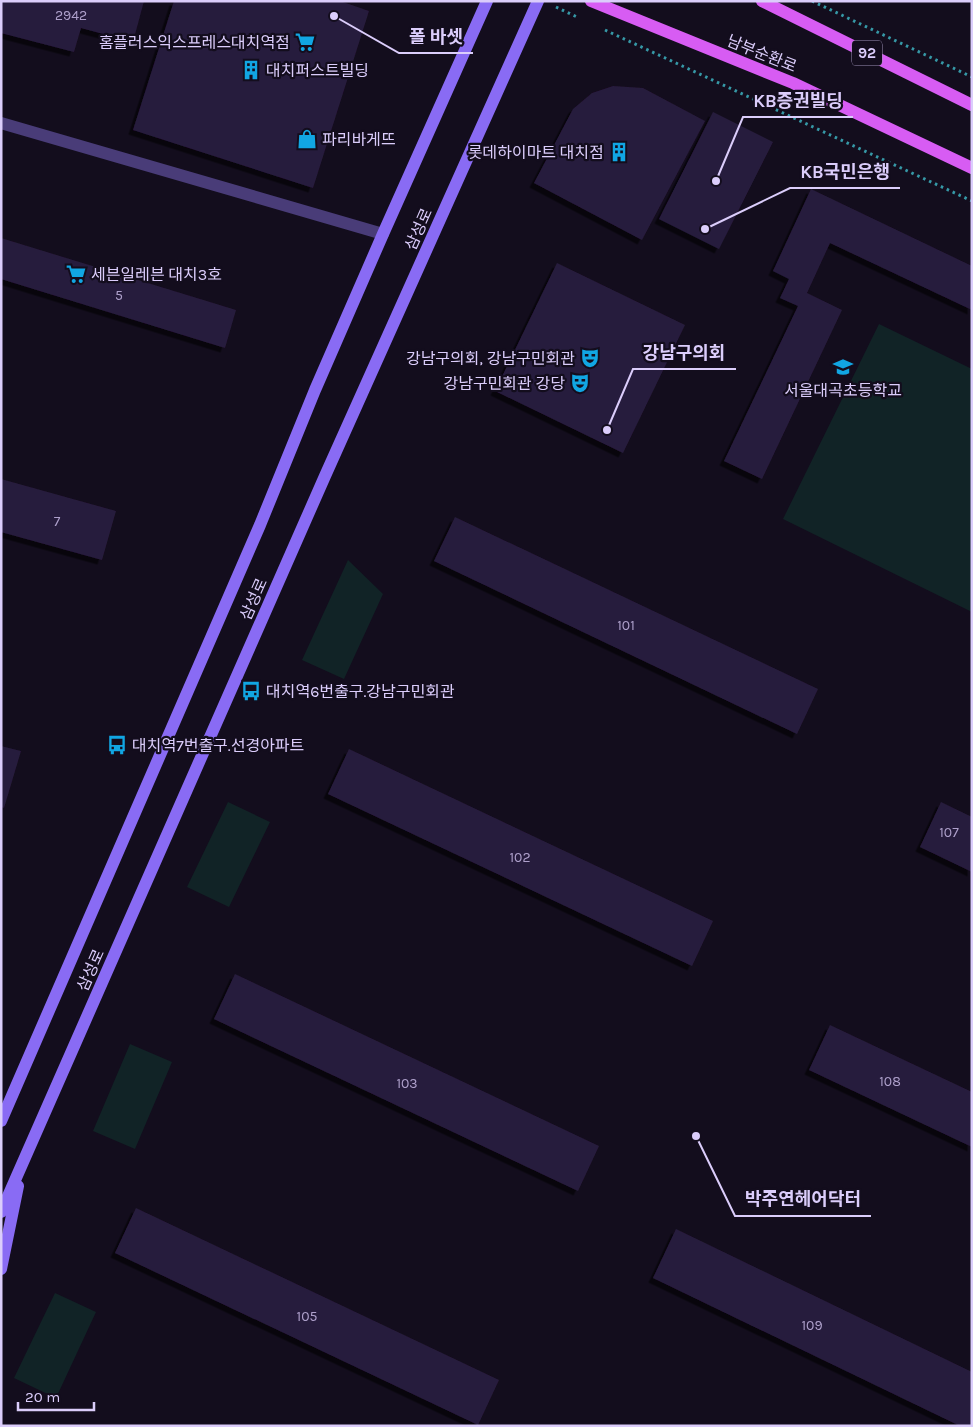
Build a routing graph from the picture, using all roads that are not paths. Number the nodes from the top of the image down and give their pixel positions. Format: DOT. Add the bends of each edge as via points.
graph roads {
  1 [pos="487,1"];
  2 [pos="538,1"];
  3 [pos="591,1"];
  4 [pos="763,2"];
  5 [pos="972,105"];
  6 [pos="1,123"];
  7 [pos="972,168"];
  8 [pos="383,234"];
  9 [pos="1,1121"];
  10 [pos="24,1158"];
  11 [pos="1,1212"];
  12 [pos="1,1269"];
  1 -- 8 [label="main road, 삼성로"];
  2 -- 10 [label="main road, 삼성로"];
  3 -- 7 [label="main road, 남부순환로" via="793,84"];
  4 -- 5 [label="main road, 92"];
  6 -- 8 [label="street"];
  8 -- 9 [label="main road, 삼성로"];
  10 -- 11 [label="main road, 삼성로"];
  10 -- 12 [label="main road"];
}
